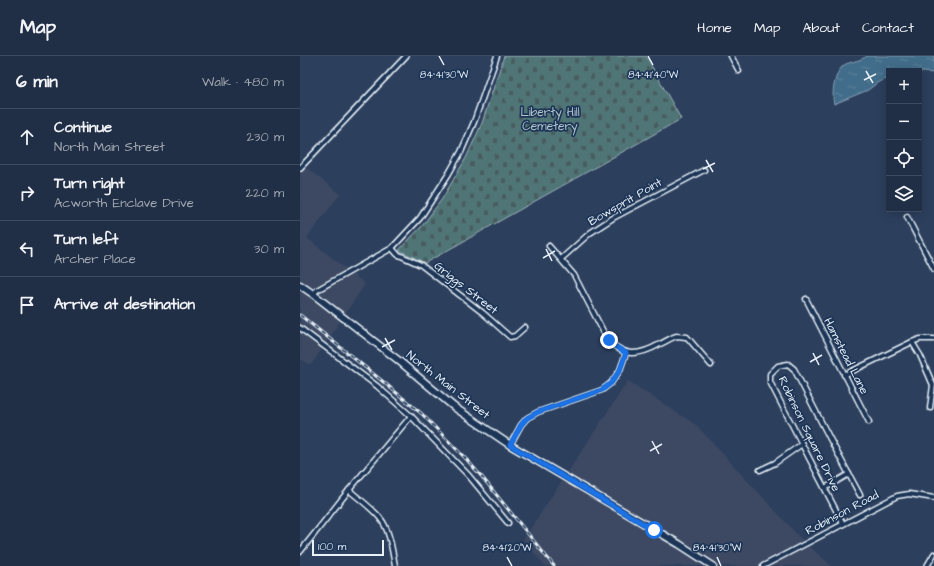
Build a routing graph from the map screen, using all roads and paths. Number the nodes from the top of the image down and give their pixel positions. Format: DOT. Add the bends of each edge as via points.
graph roads {
  1 [pos="406,56"];
  2 [pos="497,56"];
  3 [pos="731,56"];
  4 [pos="739,71"];
  5 [pos="300,168"];
  6 [pos="704,170"];
  7 [pos="907,217"];
  8 [pos="550,246"];
  9 [pos="392,248"];
  10 [pos="561,259"];
  11 [pos="934,269"];
  12 [pos="300,285"];
  13 [pos="313,294"];
  14 [pos="806,299"];
  15 [pos="525,327"];
  16 [pos="300,328"];
  17 [pos="934,339"];
  18 [pos="912,342"];
  19 [pos="626,353"];
  20 [pos="711,365"];
  21 [pos="844,375"];
  22 [pos="930,408"];
  23 [pos="411,416"];
  24 [pos="868,422"];
  25 [pos="802,444"];
  26 [pos="510,445"];
  27 [pos="760,470"];
  28 [pos="849,474"];
  29 [pos="825,488"];
  30 [pos="349,490"];
  31 [pos="860,495"];
  32 [pos="934,498"];
  33 [pos="508,523"];
  34 [pos="843,524"];
  35 [pos="300,552"];
  36 [pos="934,554"];
  37 [pos="395,566"];
  38 [pos="713,566"];
  39 [pos="763,566"];
  40 [pos="927,566"];
  1 -- 5 [label="street"];
  2 -- 9 [label="street" via="461,152 420,218"];
  3 -- 4 [label="street"];
  6 -- 10 [label="street, Bowsprit Point" via="613,218 590,233"];
  7 -- 11 [label="street"];
  8 -- 10 [label="street"];
  9 -- 13 [label="street"];
  9 -- 15 [label="street, Griggs Street" via="396,254 421,265 510,337"];
  10 -- 19 [label="street" via="574,275 609,340"];
  12 -- 13 [label="main road, North Main Street"];
  13 -- 26 [label="main road, North Main Street" via="454,407"];
  14 -- 21 [label="street, Hamstead Lane"];
  16 -- 23 [label="street" via="371,381"];
  17 -- 18 [label="street"];
  18 -- 21 [label="street"];
  18 -- 22 [label="street" via="933,385"];
  19 -- 20 [label="street" via="648,351 676,336 687,337"];
  19 -- 26 [label="street" via="620,370 611,383 602,390 527,418"];
  21 -- 24 [label="street, Hamstead Lane"];
  23 -- 30 [label="street"];
  23 -- 33 [label="street" via="469,476"];
  25 -- 27 [label="street"];
  25 -- 28 [label="street, Robinson Square Drive" via="770,382 770,374 778,366 788,364 794,369"];
  25 -- 29 [label="street, Robinson Square Drive"];
  26 -- 38 [label="main road, North Main Street"];
  28 -- 29 [label="street"];
  28 -- 31 [label="street"];
  29 -- 34 [label="street, Robinson Square Drive"];
  30 -- 35 [label="street"];
  30 -- 37 [label="street" via="383,522"];
  32 -- 34 [label="street, Robinson Road" via="909,494 897,496"];
  34 -- 39 [label="street, Robinson Road"];
  36 -- 40 [label="street"];
}
